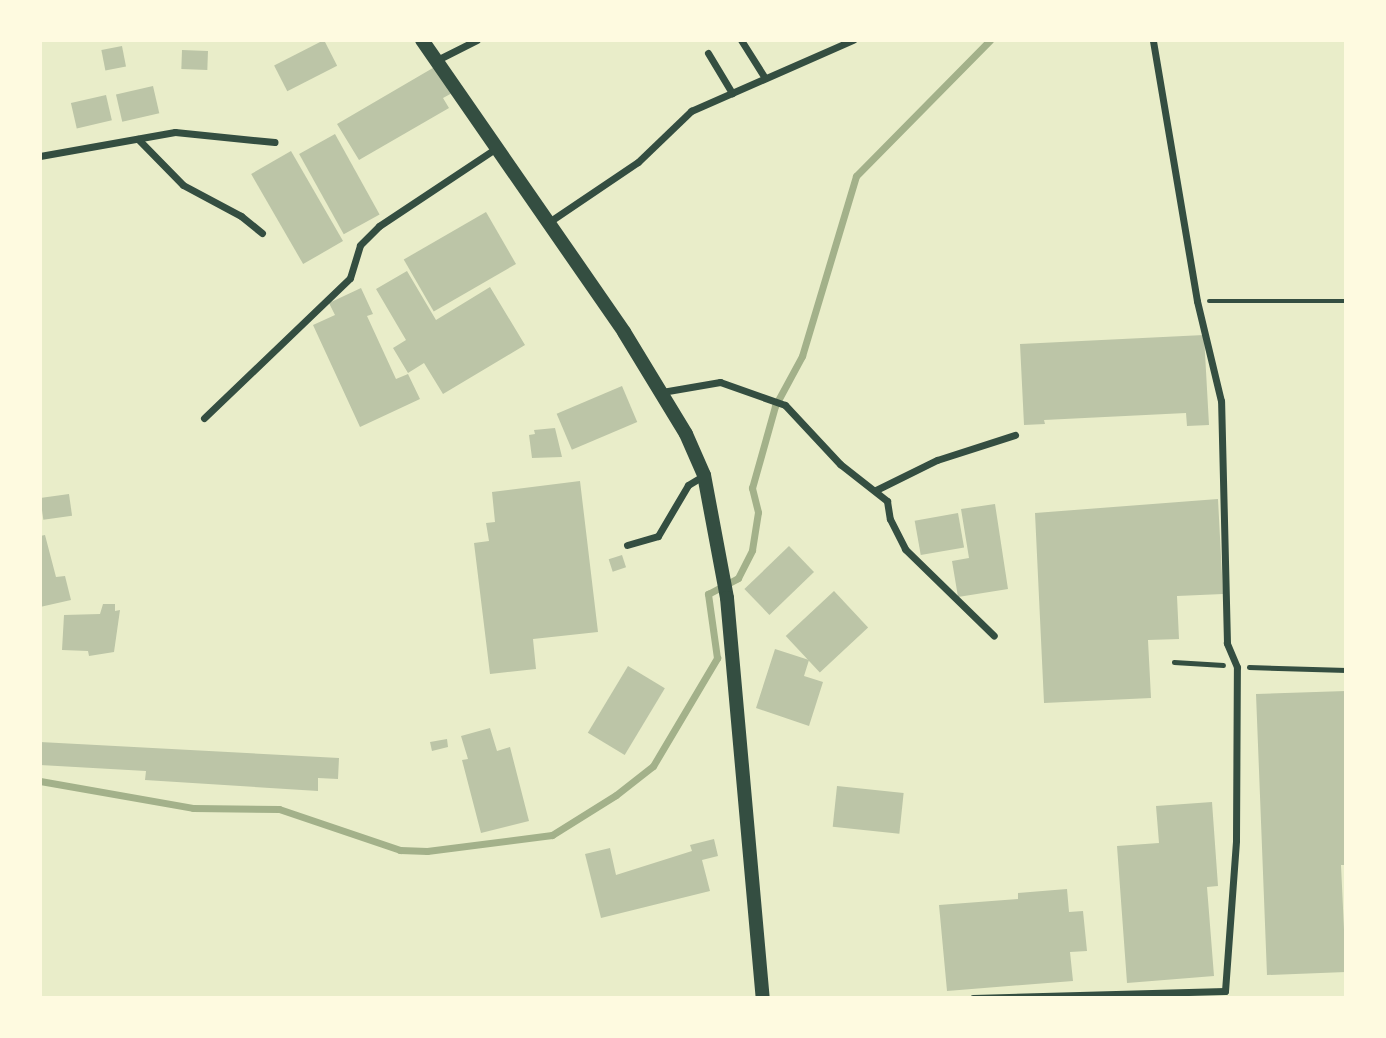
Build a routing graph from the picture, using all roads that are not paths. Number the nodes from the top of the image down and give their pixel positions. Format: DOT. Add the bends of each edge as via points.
graph roads {
  1 [pos="422,40"];
  2 [pos="477,40"];
  3 [pos="741,40"];
  4 [pos="853,40"];
  5 [pos="1153,40"];
  6 [pos="708,53"];
  7 [pos="439,59"];
  8 [pos="765,78"];
  9 [pos="732,93"];
  10 [pos="138,139"];
  11 [pos="274,142"];
  12 [pos="499,147"];
  13 [pos="40,156"];
  14 [pos="549,222"];
  15 [pos="262,233"];
  16 [pos="661,392"];
  17 [pos="204,418"];
  18 [pos="1016,435"];
  19 [pos="704,475"];
  20 [pos="876,490"];
  21 [pos="627,545"];
  22 [pos="994,636"];
  23 [pos="763,998"];
  24 [pos="973,998"];
  1 -- 7 [label="main road"];
  2 -- 7 [label="street"];
  3 -- 8 [label="street"];
  4 -- 8 [label="street"];
  5 -- 24 [label="street" via="1197,301 1221,401 1227,643 1237,667 1236,839 1225,992"];
  6 -- 9 [label="street"];
  7 -- 12 [label="main road"];
  8 -- 9 [label="street"];
  9 -- 14 [label="street" via="691,111 638,162"];
  10 -- 11 [label="street" via="175,132"];
  10 -- 13 [label="street"];
  10 -- 15 [label="street" via="183,185"];
  12 -- 14 [label="main road"];
  12 -- 17 [label="street" via="379,226 360,244 350,278"];
  14 -- 16 [label="main road"];
  16 -- 19 [label="main road"];
  16 -- 20 [label="street" via="720,382 773,397 840,464"];
  18 -- 20 [label="street" via="937,460"];
  19 -- 21 [label="street" via="688,485 658,536"];
  19 -- 23 [label="main road" via="727,598"];
  20 -- 22 [label="street" via="887,501 890,519 905,549"];
}
